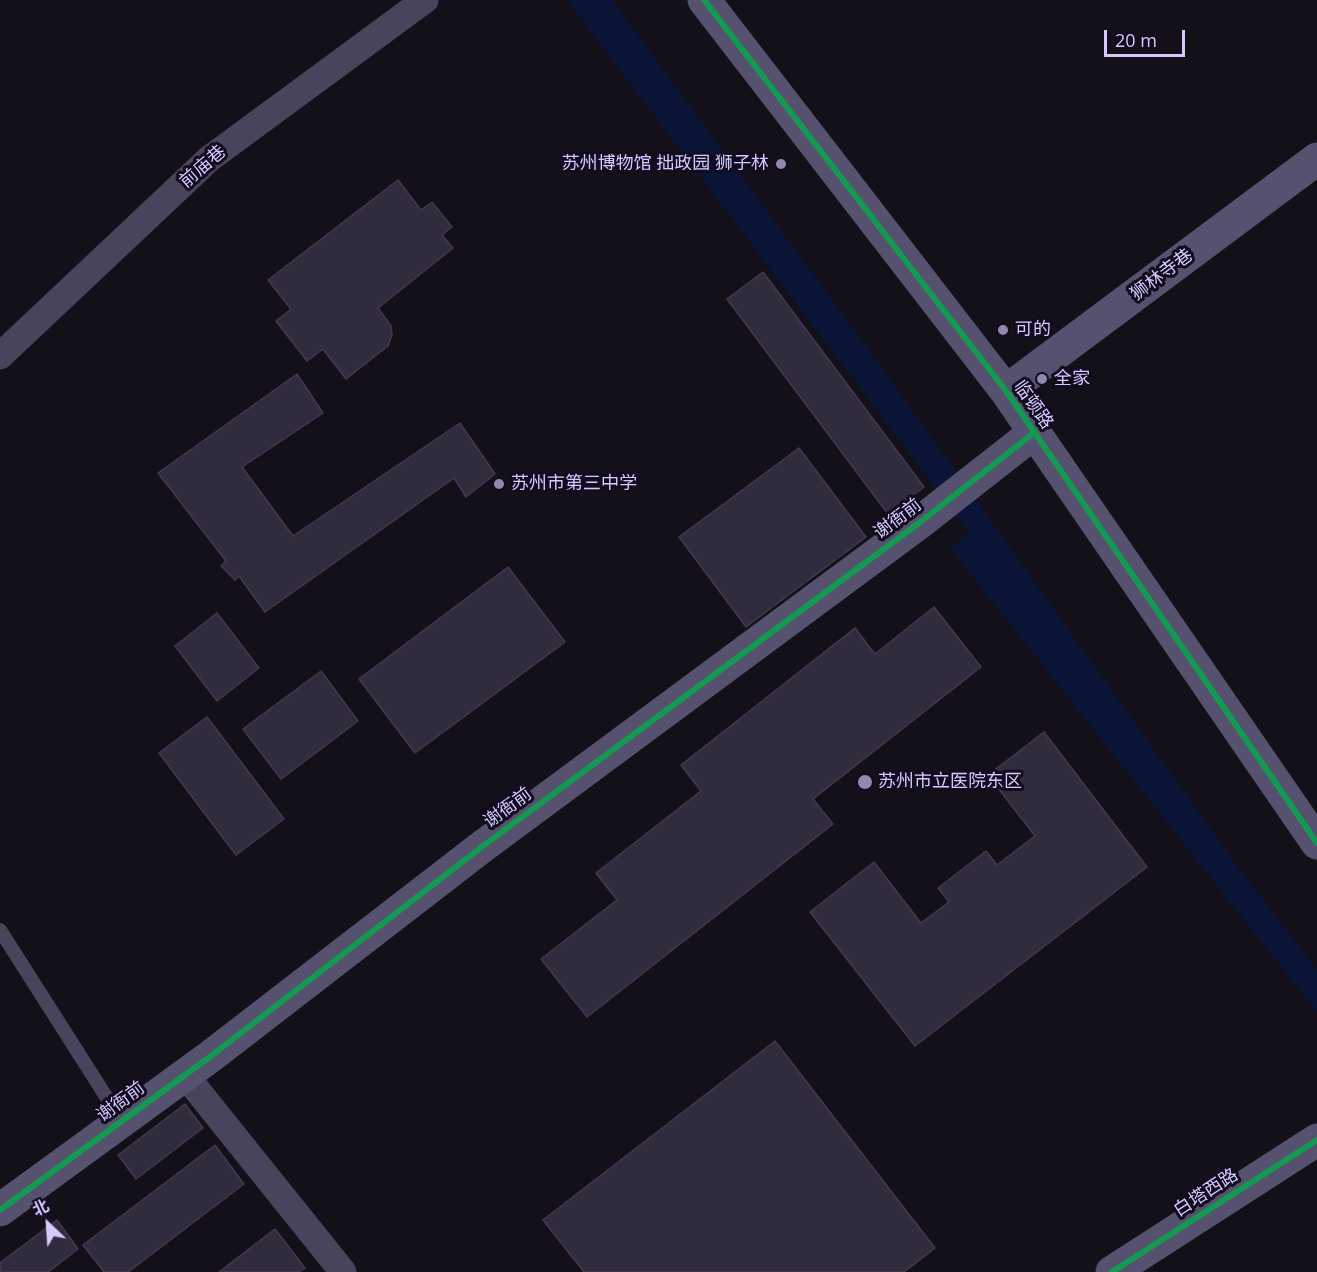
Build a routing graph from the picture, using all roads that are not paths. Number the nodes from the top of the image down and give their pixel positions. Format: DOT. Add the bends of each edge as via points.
graph roads {
  1 [pos="425,0"];
  2 [pos="704,0"];
  3 [pos="1317,159"];
  4 [pos="0,357"];
  5 [pos="1006,391"];
  6 [pos="1035,432"];
  7 [pos="1317,843"];
  8 [pos="0,930"];
  9 [pos="185,1075"];
  10 [pos="121,1120"];
  11 [pos="1317,1140"];
  12 [pos="0,1210"];
  13 [pos="343,1272"];
  14 [pos="1112,1272"];
  1 -- 4 [label="street, 前庙巷" via="209,159"];
  2 -- 5 [label="street, 临顿路"];
  3 -- 5 [label="street, 狮林寺巷"];
  5 -- 6 [label="street, 临顿路"];
  6 -- 7 [label="street, 临顿路"];
  6 -- 9 [label="street, 谢衙前"];
  8 -- 10 [label="lane"];
  9 -- 10 [label="street, 谢衙前"];
  9 -- 13 [label="street"];
  10 -- 12 [label="street, 谢衙前"];
  11 -- 14 [label="street, 白塔西路"];
}
